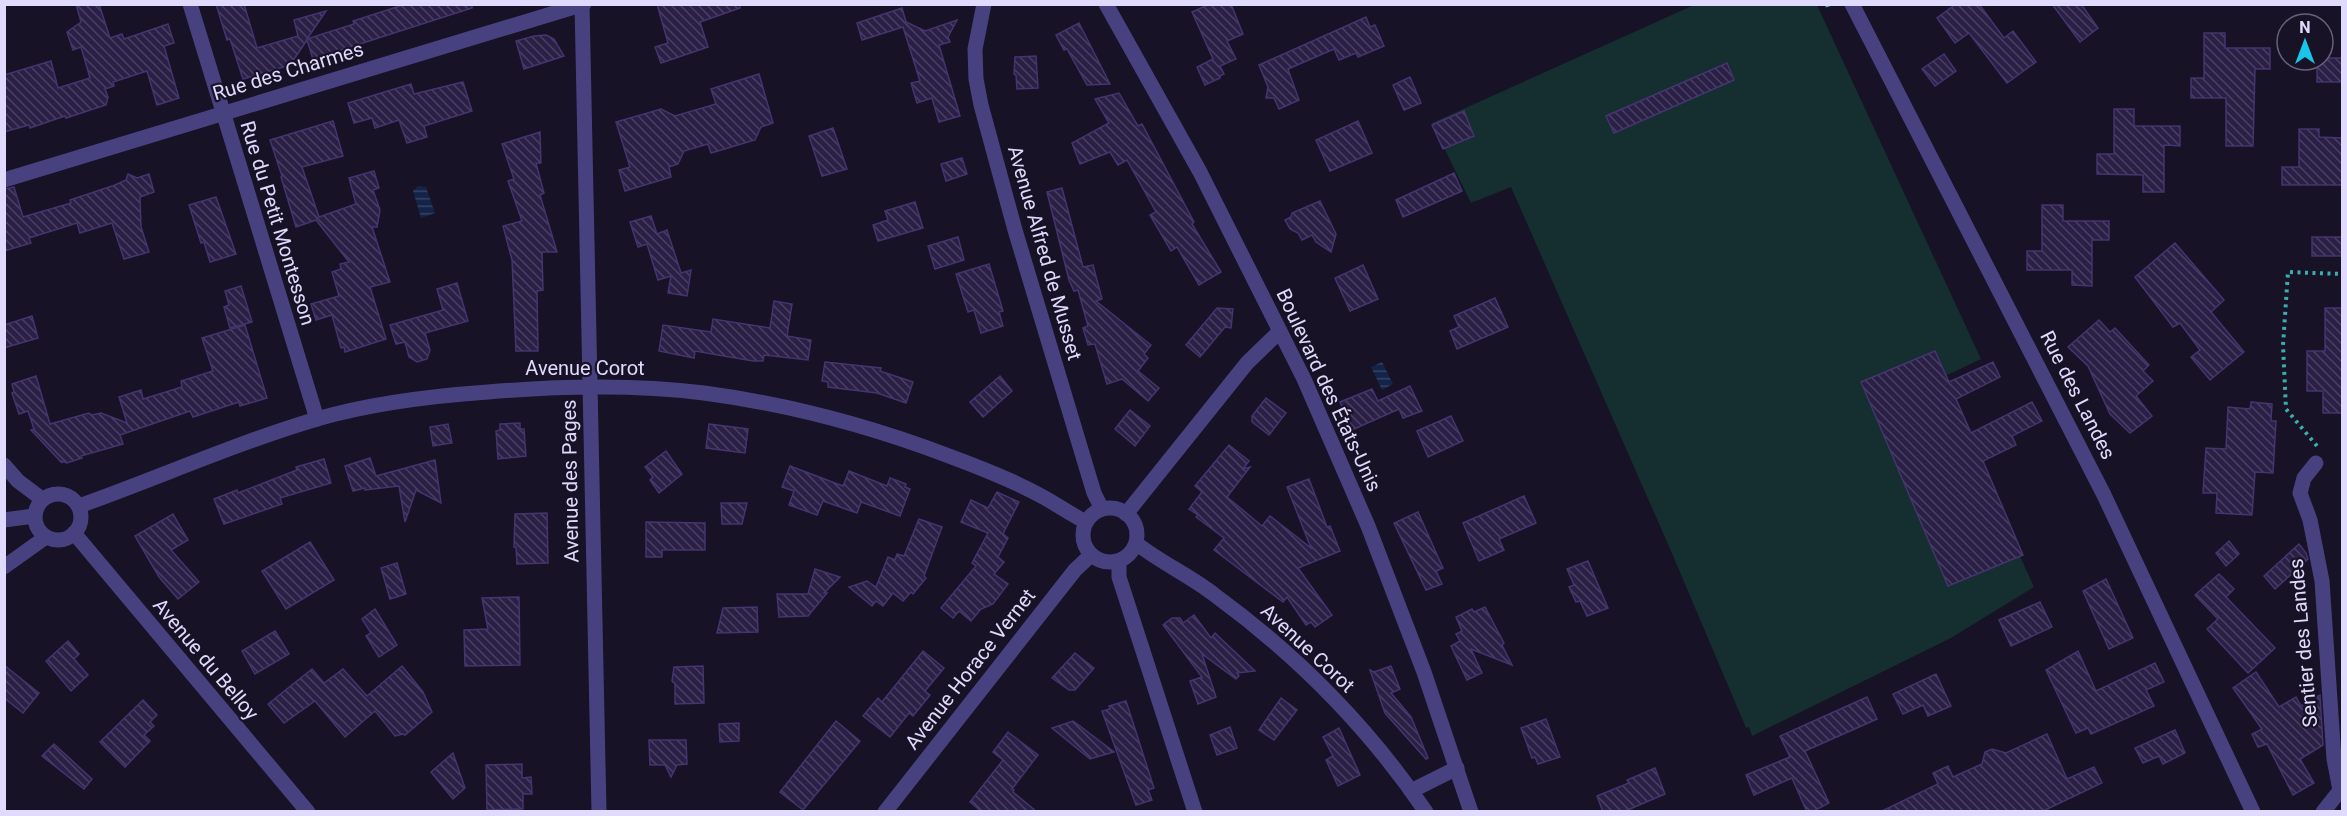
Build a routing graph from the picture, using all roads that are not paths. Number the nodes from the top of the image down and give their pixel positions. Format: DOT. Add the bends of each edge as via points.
graph roads {
  1 [pos="190,4"];
  2 [pos="984,4"];
  3 [pos="1106,4"];
  4 [pos="1852,4"];
  5 [pos="583,5"];
  6 [pos="222,113"];
  7 [pos="4,180"];
  8 [pos="1280,332"];
  9 [pos="589,387"];
  10 [pos="317,419"];
  11 [pos="2317,455"];
  12 [pos="4,465"];
  13 [pos="42,499"];
  14 [pos="79,506"];
  15 [pos="1102,509"];
  16 [pos="1126,514"];
  17 [pos="34,516"];
  18 [pos="4,520"];
  19 [pos="1086,522"];
  20 [pos="74,533"];
  21 [pos="46,537"];
  22 [pos="1136,543"];
  23 [pos="1091,555"];
  24 [pos="1119,561"];
  25 [pos="4,567"];
  26 [pos="1457,768"];
  27 [pos="2342,789"];
  28 [pos="1412,791"];
  29 [pos="308,812"];
  30 [pos="599,812"];
  31 [pos="885,812"];
  32 [pos="1195,812"];
  33 [pos="1426,812"];
  34 [pos="1471,812"];
  35 [pos="2253,812"];
  36 [pos="2323,812"];
  1 -- 6 [label="street, Rue du Petit Montesson"];
  2 -- 15 [label="street, Avenue Alfred de Musset" via="975,49 981,105 1015,230"];
  3 -- 8 [label="street, Boulevard des États-Unis" via="1200,172"];
  4 -- 35 [label="street, Rue des Landes" via="2104,495"];
  5 -- 6 [label="street, Rue des Charmes"];
  5 -- 9 [label="street, Avenue des Pages"];
  6 -- 7 [label="street, Rue des Charmes"];
  6 -- 10 [label="street, Rue du Petit Montesson"];
  8 -- 16 [label="street" via="1247,363"];
  8 -- 26 [label="street, Boulevard des États-Unis" via="1368,526"];
  9 -- 10 [label="street, Avenue Corot" via="452,394"];
  9 -- 19 [label="street, Avenue Corot" via="703,393 826,417 949,456 1045,498"];
  9 -- 30 [label="street, Avenue des Pages"];
  10 -- 14 [label="street, Avenue Corot"];
  11 -- 27 [label="street, Sentier des Landes" via="2300,493 2310,520 2322,581 2334,759"];
  12 -- 13 [label="street"];
  13 -- 14 [label="street" via="62,494"];
  13 -- 17 [label="street"];
  14 -- 20 [label="street" via="81,520"];
  15 -- 16 [label="street"];
  15 -- 19 [label="street"];
  16 -- 22 [label="street" via="1136,526"];
  17 -- 18 [label="street"];
  17 -- 21 [label="street" via="37,528"];
  19 -- 23 [label="street" via="1083,539"];
  20 -- 21 [label="street" via="60,540"];
  20 -- 29 [label="street, Avenue du Belloy"];
  21 -- 25 [label="street"];
  22 -- 24 [label="street"];
  22 -- 28 [label="street, Avenue Corot" via="1214,594 1303,666 1376,745"];
  23 -- 24 [label="street" via="1104,562"];
  23 -- 31 [label="street, Avenue Horace Vernet" via="1075,570"];
  24 -- 32 [label="street" via="1119,577"];
  26 -- 28 [label="street"];
  26 -- 34 [label="street, Boulevard des États-Unis"];
  27 -- 36 [label="street"];
  28 -- 33 [label="street, Avenue Corot"];
}
